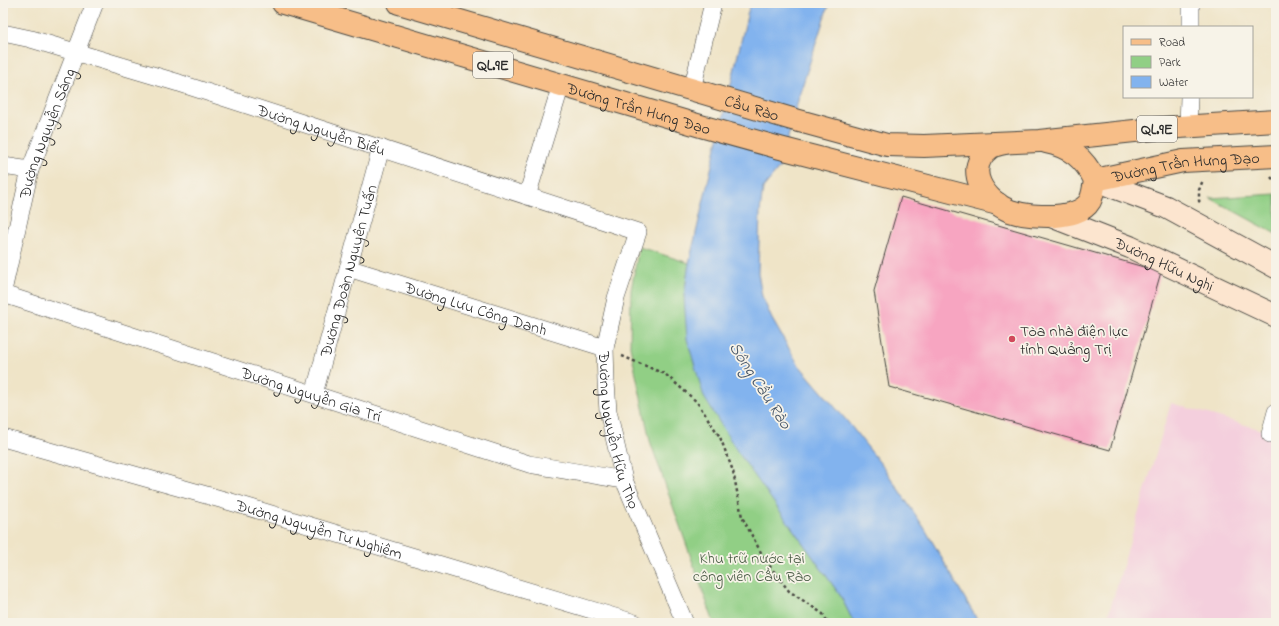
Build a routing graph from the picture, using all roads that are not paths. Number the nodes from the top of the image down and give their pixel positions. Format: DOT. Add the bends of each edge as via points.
graph roads {
  1 [pos="95,3"];
  2 [pos="283,3"];
  3 [pos="399,3"];
  4 [pos="713,3"];
  5 [pos="1191,3"];
  6 [pos="1191,26"];
  7 [pos="3,33"];
  8 [pos="76,52"];
  9 [pos="561,85"];
  10 [pos="692,89"];
  11 [pos="713,96"];
  12 [pos="1189,98"];
  13 [pos="792,119"];
  14 [pos="1276,120"];
  15 [pos="1188,127"];
  16 [pos="1039,141"];
  17 [pos="1008,142"];
  18 [pos="382,148"];
  19 [pos="3,166"];
  20 [pos="1272,168"];
  21 [pos="30,170"];
  22 [pos="1095,180"];
  23 [pos="527,196"];
  24 [pos="998,204"];
  25 [pos="1051,216"];
  26 [pos="638,232"];
  27 [pos="1276,267"];
  28 [pos="348,268"];
  29 [pos="3,291"];
  30 [pos="3,294"];
  31 [pos="1276,316"];
  32 [pos="605,348"];
  33 [pos="314,394"];
  34 [pos="1276,412"];
  35 [pos="1270,434"];
  36 [pos="3,438"];
  37 [pos="624,480"];
  38 [pos="635,623"];
  39 [pos="685,623"];
  1 -- 8 [label="street, Đường Nguyễn Sáng"];
  2 -- 9 [label="main road, Đường Trần Hưng Đạo / QL.9E"];
  3 -- 10 [label="main road, Đường Trần Hưng Đạo / QL.9E"];
  4 -- 10 [label="street"];
  5 -- 6 [label="street"];
  7 -- 8 [label="street, Đường Nguyễn Biểu"];
  8 -- 18 [label="street, Đường Nguyễn Biểu" via="180,82"];
  8 -- 21 [label="street, Đường Nguyễn Sáng"];
  9 -- 23 [label="street"];
  9 -- 24 [label="main road, Đường Trần Hưng Đạo / QL.9E" via="780,148"];
  10 -- 11 [label="main road, Đường Trần Hưng Đạo / QL.9E"];
  11 -- 13 [label="main road, Cầu Rào / QL.9E"];
  12 -- 15 [label="street"];
  13 -- 17 [label="main road, Đường Trần Hưng Đạo / QL.9E" via="887,145"];
  14 -- 15 [label="main road, Đường Trần Hưng Đạo / QL.9E"];
  15 -- 16 [label="main road, Đường Trần Hưng Đạo / QL.9E"];
  16 -- 17 [label="main road, Đường Trần Hưng Đạo"];
  16 -- 22 [label="main road, Đường Trần Hưng Đạo" via="1067,149 1079,157 1089,167"];
  17 -- 24 [label="main road, Đường Trần Hưng Đạo" via="991,147 977,169 983,190"];
  18 -- 23 [label="street, Đường Nguyễn Biểu"];
  18 -- 28 [label="street, Đường Đoàn Nguyên Tuấn"];
  19 -- 21 [label="street"];
  20 -- 22 [label="main road, Đường Trần Hưng Đạo / QL.9E" via="1183,161"];
  21 -- 29 [label="street, Đường Nguyễn Sáng"];
  22 -- 25 [label="main road, Đường Trần Hưng Đạo" via="1090,200 1084,208 1066,216"];
  22 -- 27 [label="main road" via="1166,207"];
  23 -- 26 [label="street, Đường Nguyễn Biểu"];
  24 -- 25 [label="main road, Đường Trần Hưng Đạo" via="1023,215"];
  25 -- 31 [label="main road, Đường Hữu Nghị" via="1130,247"];
  26 -- 32 [label="street, Đường Nguyễn Hữu Thọ" via="616,298"];
  28 -- 32 [label="street, Đường Lưu Công Danh"];
  28 -- 33 [label="street, Đường Đoàn Nguyên Tuấn"];
  30 -- 33 [label="street, Đường Nguyễn Gia Trí"];
  32 -- 37 [label="street, Đường Nguyễn Hữu Thọ" via="608,411"];
  33 -- 37 [label="street, Đường Nguyễn Gia Trí" via="530,464"];
  34 -- 35 [label="street"];
  36 -- 38 [label="street, Đường Nguyễn Tư Nghiêm" via="231,502"];
  37 -- 39 [label="street, Đường Nguyễn Hữu Thọ"];
}
